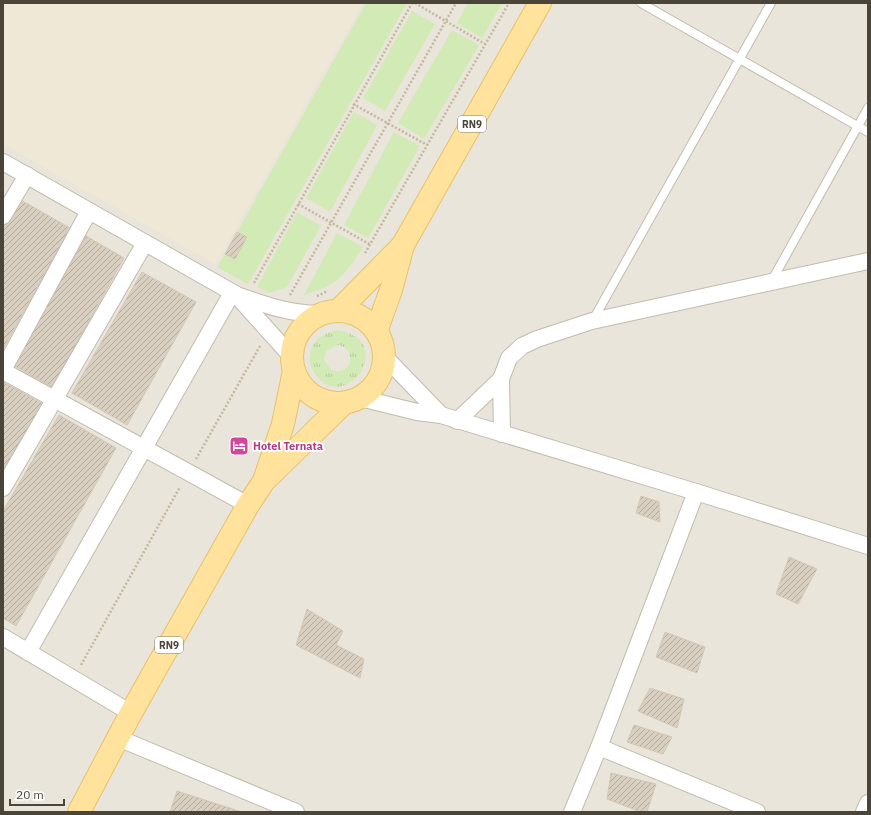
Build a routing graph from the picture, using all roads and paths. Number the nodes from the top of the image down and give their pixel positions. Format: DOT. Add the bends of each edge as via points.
graph roads {
  1 [pos="413,3"];
  2 [pos="456,3"];
  3 [pos="508,3"];
  4 [pos="540,3"];
  5 [pos="641,3"];
  6 [pos="771,3"];
  7 [pos="445,22"];
  8 [pos="485,44"];
  9 [pos="739,59"];
  10 [pos="353,104"];
  11 [pos="868,108"];
  12 [pos="387,122"];
  13 [pos="858,127"];
  14 [pos="868,132"];
  15 [pos="427,145"];
  16 [pos="3,162"];
  17 [pos="27,175"];
  18 [pos="298,204"];
  19 [pos="89,211"];
  20 [pos="3,216"];
  21 [pos="330,223"];
  22 [pos="145,243"];
  23 [pos="371,245"];
  24 [pos="404,245"];
  25 [pos="363,256"];
  26 [pos="868,261"];
  27 [pos="771,282"];
  28 [pos="334,288"];
  29 [pos="240,292"];
  30 [pos="288,300"];
  31 [pos="325,307"];
  32 [pos="592,321"];
  33 [pos="377,329"];
  34 [pos="268,331"];
  35 [pos="385,357"];
  36 [pos="292,363"];
  37 [pos="3,370"];
  38 [pos="500,379"];
  39 [pos="55,399"];
  40 [pos="352,401"];
  41 [pos="441,415"];
  42 [pos="457,421"];
  43 [pos="502,434"];
  44 [pos="144,449"];
  45 [pos="188,474"];
  46 [pos="264,481"];
  47 [pos="3,488"];
  48 [pos="696,492"];
  49 [pos="248,505"];
  50 [pos="868,546"];
  51 [pos="3,637"];
  52 [pos="28,652"];
  53 [pos="73,679"];
  54 [pos="131,713"];
  55 [pos="118,738"];
  56 [pos="599,747"];
  57 [pos="868,803"];
  58 [pos="288,810"];
  59 [pos="79,812"];
  60 [pos="572,812"];
  61 [pos="757,812"];
  62 [pos="864,812"];
  1 -- 7 [label="path"];
  1 -- 10 [label="path"];
  2 -- 7 [label="path"];
  3 -- 8 [label="path"];
  4 -- 24 [label="main road, RN9"];
  5 -- 9 [label="lane"];
  6 -- 9 [label="lane"];
  7 -- 8 [label="path"];
  7 -- 12 [label="path"];
  8 -- 15 [label="path"];
  9 -- 13 [label="lane"];
  9 -- 32 [label="lane"];
  10 -- 12 [label="path"];
  10 -- 18 [label="path"];
  11 -- 13 [label="lane"];
  12 -- 15 [label="path"];
  12 -- 21 [label="path"];
  13 -- 14 [label="lane"];
  13 -- 27 [label="lane"];
  15 -- 23 [label="path"];
  16 -- 17 [label="street"];
  17 -- 19 [label="street"];
  17 -- 20 [label="street"];
  18 -- 21 [label="path"];
  18 -- 29 [label="path"];
  19 -- 22 [label="street"];
  19 -- 37 [label="street"];
  21 -- 23 [label="path"];
  21 -- 30 [label="path"];
  22 -- 29 [label="street"];
  22 -- 39 [label="street"];
  23 -- 25 [label="path"];
  24 -- 31 [label="main road, RN9"];
  24 -- 33 [label="main road, RN9"];
  26 -- 27 [label="street"];
  27 -- 32 [label="street"];
  28 -- 31 [label="path"];
  29 -- 31 [label="street" via="277,309 302,314"];
  29 -- 34 [label="street"];
  29 -- 44 [label="street"];
  31 -- 33 [label="main road" via="353,313"];
  31 -- 36 [label="main road, RN9" via="300,330 294,343"];
  32 -- 38 [label="street" via="522,346 509,358"];
  33 -- 35 [label="main road, RN9" via="383,342"];
  34 -- 36 [label="street"];
  34 -- 45 [label="path"];
  35 -- 40 [label="main road, RN9" via="378,381 370,391"];
  35 -- 41 [label="street"];
  36 -- 40 [label="main road" via="301,385 313,396 328,402"];
  36 -- 46 [label="main road, RN9" via="283,424"];
  37 -- 39 [label="street"];
  38 -- 42 [label="street"];
  38 -- 43 [label="street"];
  39 -- 44 [label="street"];
  39 -- 47 [label="street"];
  40 -- 41 [label="street"];
  40 -- 46 [label="main road, RN9"];
  41 -- 42 [label="street"];
  42 -- 43 [label="street"];
  43 -- 48 [label="street"];
  44 -- 45 [label="street"];
  44 -- 52 [label="street"];
  45 -- 49 [label="street"];
  45 -- 53 [label="path"];
  46 -- 49 [label="main road, RN9"];
  48 -- 50 [label="street"];
  48 -- 56 [label="street"];
  49 -- 54 [label="main road, RN9"];
  51 -- 52 [label="street"];
  52 -- 53 [label="street"];
  53 -- 54 [label="street"];
  54 -- 55 [label="main road, RN9"];
  55 -- 58 [label="street"];
  55 -- 59 [label="main road, RN9"];
  56 -- 60 [label="street"];
  56 -- 61 [label="street"];
  57 -- 62 [label="street"];
}
